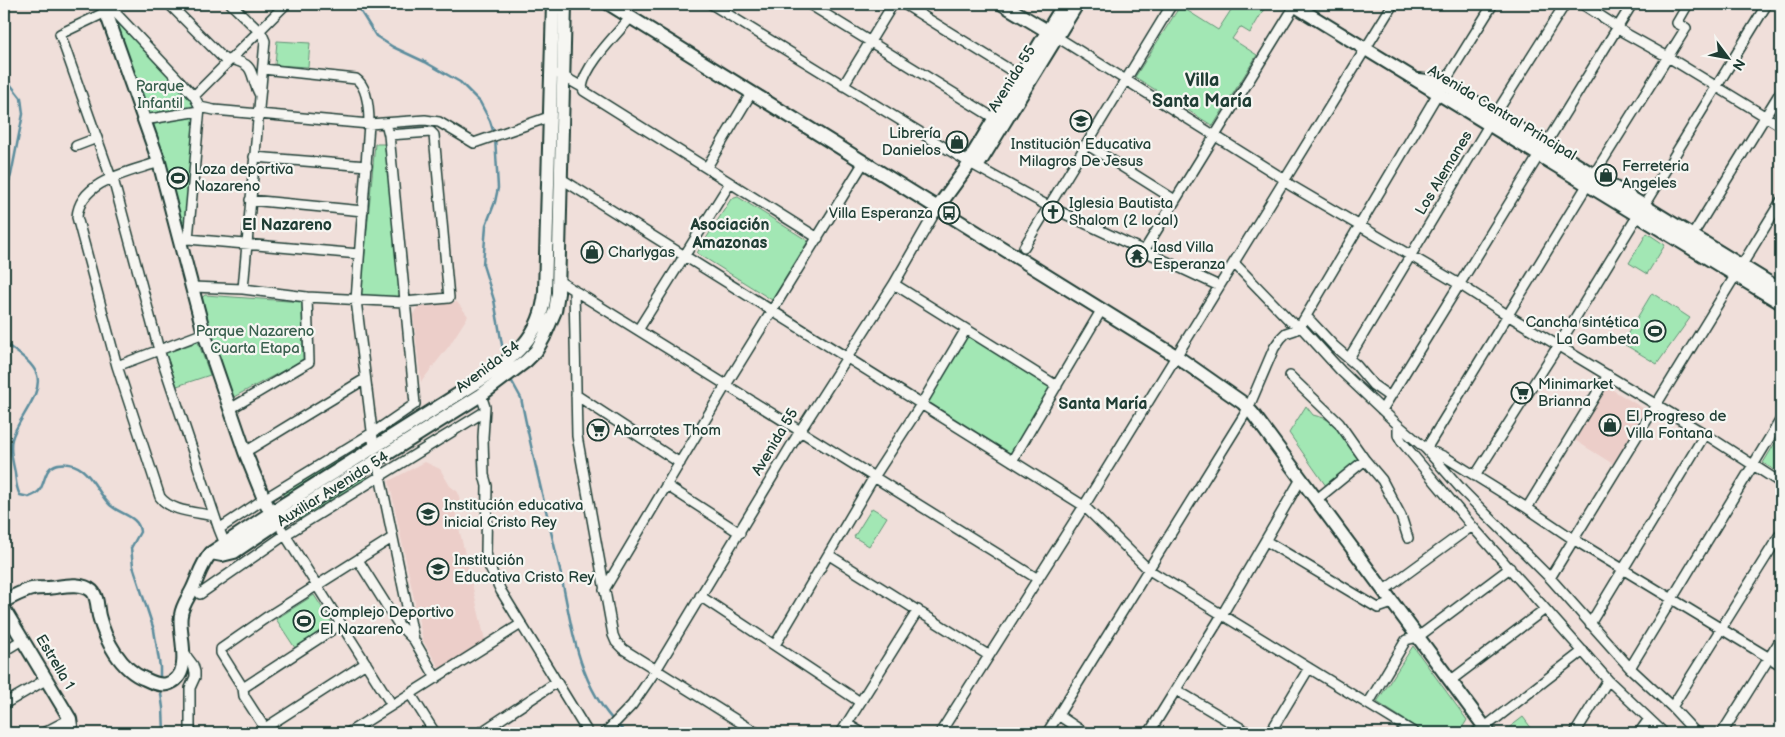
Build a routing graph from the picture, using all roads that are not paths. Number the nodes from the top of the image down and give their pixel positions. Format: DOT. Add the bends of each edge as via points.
graph roads {
  1 [pos="169,4"];
  2 [pos="231,4"];
  3 [pos="286,4"];
  4 [pos="552,4"];
  5 [pos="565,4"];
  6 [pos="609,4"];
  7 [pos="809,4"];
  8 [pos="893,4"];
  9 [pos="904,4"];
  10 [pos="1002,4"];
  11 [pos="1064,4"];
  12 [pos="1077,4"];
  13 [pos="1172,4"];
  14 [pos="1294,4"];
  15 [pos="1393,4"];
  16 [pos="1493,4"];
  17 [pos="1565,4"];
  18 [pos="1582,4"];
  19 [pos="1632,4"];
  20 [pos="1688,4"];
  21 [pos="1767,4"];
  22 [pos="715,5"];
  23 [pos="110,7"];
  24 [pos="631,17"];
  25 [pos="1618,27"];
  26 [pos="258,32"];
  27 [pos="1052,34"];
  28 [pos="870,42"];
  29 [pos="1365,50"];
  30 [pos="1668,57"];
  31 [pos="229,61"];
  32 [pos="263,69"];
  33 [pos="550,72"];
  34 [pos="563,76"];
  35 [pos="1020,76"];
  36 [pos="1126,79"];
  37 [pos="843,86"];
  38 [pos="1716,86"];
  39 [pos="582,87"];
  40 [pos="1441,88"];
  41 [pos="1781,91"];
  42 [pos="752,92"];
  43 [pos="260,95"];
  44 [pos="194,96"];
  45 [pos="199,109"];
  46 [pos="258,113"];
  47 [pos="1765,116"];
  48 [pos="549,117"];
  49 [pos="994,118"];
  50 [pos="144,120"];
  51 [pos="1492,120"];
  52 [pos="386,123"];
  53 [pos="370,124"];
  54 [pos="1781,126"];
  55 [pos="389,135"];
  56 [pos="1215,135"];
  57 [pos="97,138"];
  58 [pos="1086,144"];
  59 [pos="76,146"];
  60 [pos="1542,150"];
  61 [pos="254,157"];
  62 [pos="159,162"];
  63 [pos="864,162"];
  64 [pos="970,163"];
  65 [pos="367,166"];
  66 [pos="707,167"];
  67 [pos="560,178"];
  68 [pos="113,179"];
  69 [pos="1284,179"];
  70 [pos="1591,179"];
  71 [pos="730,183"];
  72 [pos="250,200"];
  73 [pos="1175,200"];
  74 [pos="1781,201"];
  75 [pos="1048,206"];
  76 [pos="938,207"];
  77 [pos="1640,210"];
  78 [pos="363,211"];
  79 [pos="1358,225"];
  80 [pos="1692,236"];
  81 [pos="818,238"];
  82 [pos="184,240"];
  83 [pos="246,244"];
  84 [pos="1024,247"];
  85 [pos="1144,251"];
  86 [pos="359,254"];
  87 [pos="685,256"];
  88 [pos="1411,256"];
  89 [pos="1234,263"];
  90 [pos="1738,270"];
  91 [pos="559,281"];
  92 [pos="894,284"];
  93 [pos="1459,284"];
  94 [pos="1219,286"];
  95 [pos="192,287"];
  96 [pos="243,288"];
  97 [pos="574,290"];
  98 [pos="1781,290"];
  99 [pos="307,297"];
  100 [pos="356,300"];
  101 [pos="404,302"];
  102 [pos="1781,303"];
  103 [pos="1102,309"];
  104 [pos="773,310"];
  105 [pos="1306,316"];
  106 [pos="1508,316"];
  107 [pos="1300,326"];
  108 [pos="966,329"];
  109 [pos="638,330"];
  110 [pos="204,333"];
  111 [pos="1558,346"];
  112 [pos="158,350"];
  113 [pos="847,356"];
  114 [pos="1176,356"];
  115 [pos="1349,358"];
  116 [pos="117,366"];
  117 [pos="1608,375"];
  118 [pos="1290,376"];
  119 [pos="364,379"];
  120 [pos="726,385"];
  121 [pos="1057,386"];
  122 [pos="481,394"];
  123 [pos="576,395"];
  124 [pos="1390,397"];
  125 [pos="922,403"];
  126 [pos="1656,404"];
  127 [pos="230,409"];
  128 [pos="1248,409"];
  129 [pos="1382,410"];
  130 [pos="484,412"];
  131 [pos="1781,419"];
  132 [pos="1398,425"];
  133 [pos="800,431"];
  134 [pos="372,432"];
  135 [pos="1705,434"];
  136 [pos="374,448"];
  137 [pos="1426,449"];
  138 [pos="245,452"];
  139 [pos="1365,460"];
  140 [pos="377,461"];
  141 [pos="1012,461"];
  142 [pos="680,463"];
  143 [pos="1753,466"];
  144 [pos="380,476"];
  145 [pos="1475,476"];
  146 [pos="874,477"];
  147 [pos="1301,479"];
  148 [pos="1781,483"];
  149 [pos="666,485"];
  150 [pos="264,499"];
  151 [pos="1316,500"];
  152 [pos="1084,506"];
  153 [pos="1527,508"];
  154 [pos="214,516"];
  155 [pos="274,518"];
  156 [pos="1472,526"];
  157 [pos="218,529"];
  158 [pos="1781,532"];
  159 [pos="740,533"];
  160 [pos="285,535"];
  161 [pos="392,538"];
  162 [pos="1408,538"];
  163 [pos="1573,540"];
  164 [pos="1266,541"];
  165 [pos="227,549"];
  166 [pos="829,555"];
  167 [pos="358,560"];
  168 [pos="1510,568"];
  169 [pos="1624,569"];
  170 [pos="1149,570"];
  171 [pos="1550,578"];
  172 [pos="1038,579"];
  173 [pos="318,585"];
  174 [pos="604,590"];
  175 [pos="1383,591"];
  176 [pos="200,594"];
  177 [pos="700,596"];
  178 [pos="1672,598"];
  179 [pos="4,601"];
  180 [pos="1392,603"];
  181 [pos="4,609"];
  182 [pos="1546,609"];
  183 [pos="918,610"];
  184 [pos="1222,616"];
  185 [pos="341,624"];
  186 [pos="521,624"];
  187 [pos="1590,624"];
  188 [pos="1721,629"];
  189 [pos="1418,637"];
  190 [pos="1781,639"];
  191 [pos="22,640"];
  192 [pos="414,640"];
  193 [pos="775,645"];
  194 [pos="4,651"];
  195 [pos="1583,651"];
  196 [pos="184,653"];
  197 [pos="988,655"];
  198 [pos="1769,658"];
  199 [pos="366,663"];
  200 [pos="1781,665"];
  201 [pos="1309,668"];
  202 [pos="1630,668"];
  203 [pos="656,670"];
  204 [pos="436,678"];
  205 [pos="47,679"];
  206 [pos="1608,680"];
  207 [pos="557,682"];
  208 [pos="1450,682"];
  209 [pos="243,688"];
  210 [pos="1176,690"];
  211 [pos="411,695"];
  212 [pos="860,702"];
  213 [pos="4,704"];
  214 [pos="1368,704"];
  215 [pos="392,705"];
  216 [pos="1672,707"];
  217 [pos="1058,716"];
  218 [pos="1649,718"];
  219 [pos="70,719"];
  220 [pos="847,724"];
  221 [pos="267,731"];
  222 [pos="1483,731"];
  223 [pos="43,733"];
  224 [pos="72,733"];
  225 [pos="190,733"];
  226 [pos="348,733"];
  227 [pos="435,733"];
  228 [pos="480,733"];
  229 [pos="588,733"];
  230 [pos="605,733"];
  231 [pos="757,733"];
  232 [pos="841,733"];
  233 [pos="862,733"];
  234 [pos="940,733"];
  235 [pos="1047,733"];
  236 [pos="1085,733"];
  237 [pos="1149,733"];
  238 [pos="1249,733"];
  239 [pos="1270,733"];
  240 [pos="1414,733"];
  241 [pos="1575,733"];
  242 [pos="1639,733"];
  243 [pos="1664,733"];
  244 [pos="1696,733"];
  245 [pos="1722,733"];
  1 -- 31 [label="street"];
  2 -- 26 [label="street"];
  3 -- 26 [label="street"];
  4 -- 33 [label="street, Avenida 54"];
  5 -- 34 [label="street, Avenida 54"];
  6 -- 24 [label="street"];
  7 -- 28 [label="street"];
  8 -- 28 [label="street"];
  9 -- 35 [label="street"];
  10 -- 27 [label="street"];
  11 -- 27 [label="street, Avenida 55"];
  12 -- 27 [label="street, Avenida 55"];
  13 -- 36 [label="street"];
  14 -- 29 [label="street, Avenida Central Principal"];
  14 -- 56 [label="street"];
  15 -- 29 [label="street"];
  16 -- 40 [label="street"];
  17 -- 51 [label="street, Los Alemanes"];
  18 -- 25 [label="street"];
  19 -- 25 [label="street"];
  20 -- 30 [label="street" via="1677,23 1686,28"];
  21 -- 38 [label="street"];
  22 -- 37 [label="street"];
  23 -- 44 [label="street"];
  23 -- 50 [label="street"];
  23 -- 57 [label="street" via="60,34"];
  24 -- 39 [label="street" via="583,78"];
  24 -- 42 [label="street"];
  25 -- 30 [label="street"];
  25 -- 60 [label="street"];
  26 -- 31 [label="street"];
  26 -- 32 [label="street" via="265,41"];
  27 -- 35 [label="street, Avenida 55"];
  27 -- 36 [label="street"];
  27 -- 64 [label="street, Avenida 55" via="980,162"];
  28 -- 37 [label="street"];
  28 -- 49 [label="street"];
  29 -- 40 [label="street, Avenida Central Principal" via="1414,80"];
  29 -- 69 [label="street"];
  30 -- 38 [label="street"];
  30 -- 70 [label="street"];
  31 -- 43 [label="street" via="242,62 249,67"];
  31 -- 44 [label="street"];
  32 -- 43 [label="street"];
  32 -- 53 [label="street" via="356,79 362,86"];
  33 -- 34 [label="street"];
  33 -- 48 [label="street, Avenida 54"];
  34 -- 39 [label="street"];
  34 -- 67 [label="street, Avenida 54"];
  35 -- 49 [label="street, Avenida 55"];
  36 -- 56 [label="street"];
  36 -- 58 [label="street"];
  37 -- 64 [label="street"];
  38 -- 47 [label="street"];
  38 -- 77 [label="street"];
  39 -- 66 [label="street"];
  40 -- 51 [label="street, Avenida Central Principal"];
  40 -- 79 [label="street"];
  41 -- 47 [label="street"];
  42 -- 63 [label="street"];
  42 -- 66 [label="street"];
  43 -- 46 [label="street"];
  44 -- 45 [label="street"];
  45 -- 46 [label="street"];
  45 -- 50 [label="street"];
  45 -- 82 [label="street"];
  46 -- 53 [label="street"];
  46 -- 61 [label="street"];
  47 -- 54 [label="street"];
  47 -- 80 [label="street"];
  48 -- 52 [label="street" via="474,143 439,122"];
  48 -- 136 [label="street, Avenida 54" via="545,292 536,328 524,345 503,364"];
  49 -- 64 [label="street, Avenida 55"];
  50 -- 62 [label="street"];
  51 -- 60 [label="street, Avenida Central Principal"];
  51 -- 88 [label="street, Los Alemanes"];
  52 -- 53 [label="street"];
  52 -- 55 [label="street"];
  53 -- 65 [label="street"];
  55 -- 101 [label="street"];
  55 -- 101 [label="street" via="431,132 434,135 450,298"];
  56 -- 69 [label="street"];
  56 -- 73 [label="street"];
  57 -- 59 [label="street"];
  57 -- 68 [label="street"];
  58 -- 73 [label="street"];
  58 -- 75 [label="street"];
  60 -- 70 [label="street, Avenida Central Principal"];
  60 -- 93 [label="street"];
  61 -- 65 [label="street"];
  61 -- 72 [label="street"];
  62 -- 68 [label="street"];
  62 -- 82 [label="street"];
  63 -- 76 [label="street"];
  63 -- 81 [label="street"];
  64 -- 75 [label="street"];
  64 -- 76 [label="street, Avenida 55"];
  65 -- 78 [label="street"];
  66 -- 71 [label="street"];
  67 -- 87 [label="street"];
  67 -- 91 [label="street, Avenida 54"];
  68 -- 112 [label="street"];
  68 -- 116 [label="street" via="90,191 82,201 78,217"];
  69 -- 79 [label="street"];
  69 -- 89 [label="street"];
  70 -- 77 [label="street, Avenida Central Principal"];
  70 -- 106 [label="street"];
  71 -- 81 [label="street"];
  71 -- 87 [label="street"];
  72 -- 78 [label="street"];
  72 -- 83 [label="street"];
  73 -- 85 [label="street"];
  74 -- 90 [label="street"];
  75 -- 84 [label="street"];
  75 -- 85 [label="street"];
  76 -- 92 [label="street, Avenida 55"];
  76 -- 103 [label="street"];
  77 -- 80 [label="street, Avenida Central Principal"];
  77 -- 90 [label="street, Avenida Central Principal"];
  77 -- 111 [label="street"];
  78 -- 86 [label="street"];
  79 -- 88 [label="street"];
  79 -- 105 [label="street"];
  80 -- 90 [label="street, Avenida Central Principal"];
  81 -- 104 [label="street"];
  82 -- 83 [label="street"];
  82 -- 95 [label="street"];
  83 -- 86 [label="street"];
  83 -- 96 [label="street"];
  85 -- 94 [label="street"];
  86 -- 100 [label="street"];
  87 -- 104 [label="street"];
  87 -- 109 [label="street"];
  88 -- 93 [label="street"];
  88 -- 115 [label="street, Los Alemanes"];
  89 -- 94 [label="street"];
  89 -- 107 [label="street" via="1290,321"];
  90 -- 98 [label="street, Avenida Central Principal"];
  90 -- 102 [label="street, Avenida Central Principal"];
  90 -- 126 [label="street"];
  91 -- 97 [label="street"];
  91 -- 122 [label="street, Avenida 54" via="555,311 536,351"];
  92 -- 108 [label="street"];
  92 -- 113 [label="street, Avenida 55"];
  93 -- 106 [label="street"];
  93 -- 124 [label="street"];
  94 -- 114 [label="street"];
  95 -- 96 [label="street"];
  95 -- 110 [label="street"];
  96 -- 99 [label="street"];
  97 -- 109 [label="street"];
  97 -- 123 [label="street"];
  99 -- 100 [label="street"];
  99 -- 127 [label="street" via="309,362"];
  100 -- 101 [label="street"];
  100 -- 119 [label="street"];
  101 -- 134 [label="street, Auxiliar Avenida 54" via="415,404"];
  103 -- 114 [label="street"];
  103 -- 121 [label="street"];
  104 -- 113 [label="street"];
  104 -- 120 [label="street"];
  105 -- 107 [label="street"];
  105 -- 115 [label="street"];
  106 -- 111 [label="street"];
  106 -- 137 [label="street"];
  107 -- 128 [label="street" via="1286,333 1278,343"];
  107 -- 129 [label="street"];
  108 -- 121 [label="street"];
  108 -- 125 [label="street"];
  109 -- 120 [label="street"];
  110 -- 112 [label="street"];
  110 -- 127 [label="street"];
  111 -- 117 [label="street"];
  111 -- 145 [label="street"];
  112 -- 116 [label="street"];
  112 -- 154 [label="street"];
  113 -- 125 [label="street"];
  113 -- 133 [label="street, Avenida 55"];
  114 -- 128 [label="street"];
  114 -- 152 [label="street"];
  115 -- 124 [label="street" via="1373,385"];
  116 -- 154 [label="street" via="160,497 175,508"];
  117 -- 126 [label="street"];
  117 -- 153 [label="street"];
  118 -- 139 [label="street" via="1339,423"];
  119 -- 134 [label="street"];
  119 -- 138 [label="street"];
  120 -- 133 [label="street"];
  120 -- 142 [label="street"];
  121 -- 141 [label="street"];
  122 -- 130 [label="street" via="486,407"];
  122 -- 140 [label="street, Avenida 54"];
  123 -- 142 [label="street"];
  123 -- 174 [label="street" via="577,436"];
  124 -- 129 [label="street"];
  125 -- 141 [label="street"];
  125 -- 146 [label="street"];
  126 -- 135 [label="street"];
  126 -- 163 [label="street"];
  127 -- 138 [label="street"];
  128 -- 147 [label="street"];
  128 -- 170 [label="street"];
  129 -- 132 [label="street"];
  130 -- 144 [label="street, Auxiliar Avenida 54"];
  130 -- 186 [label="street" via="486,553 490,568"];
  131 -- 143 [label="street"];
  132 -- 137 [label="street"];
  132 -- 156 [label="street" via="1402,442"];
  133 -- 146 [label="street"];
  133 -- 159 [label="street, Avenida 55"];
  134 -- 136 [label="street"];
  134 -- 150 [label="street, Auxiliar Avenida 54"];
  135 -- 143 [label="street"];
  135 -- 169 [label="street"];
  136 -- 155 [label="street, Avenida 54"];
  137 -- 145 [label="street"];
  137 -- 171 [label="street"];
  138 -- 150 [label="street"];
  139 -- 151 [label="street"];
  139 -- 162 [label="street" via="1394,501"];
  140 -- 144 [label="street"];
  140 -- 155 [label="street, Avenida 54"];
  141 -- 152 [label="street"];
  142 -- 149 [label="street"];
  143 -- 148 [label="street"];
  143 -- 178 [label="street"];
  144 -- 160 [label="street, Auxiliar Avenida 54"];
  144 -- 161 [label="street"];
  145 -- 153 [label="street"];
  146 -- 166 [label="street"];
  146 -- 172 [label="street"];
  147 -- 151 [label="street"];
  147 -- 164 [label="street"];
  149 -- 159 [label="street"];
  149 -- 174 [label="street"];
  150 -- 155 [label="street"];
  150 -- 157 [label="street, Auxiliar Avenida 54"];
  151 -- 175 [label="street"];
  152 -- 170 [label="street"];
  152 -- 172 [label="street"];
  153 -- 163 [label="street"];
  154 -- 157 [label="street"];
  155 -- 160 [label="street"];
  155 -- 165 [label="street, Avenida 54" via="234,552"];
  156 -- 168 [label="street"];
  156 -- 175 [label="street"];
  157 -- 165 [label="street"];
  158 -- 188 [label="street"];
  159 -- 177 [label="street, Avenida 55"];
  160 -- 173 [label="street"];
  160 -- 176 [label="street, Auxiliar Avenida 54"];
  161 -- 167 [label="street"];
  161 -- 192 [label="street"];
  163 -- 169 [label="street"];
  163 -- 171 [label="street"];
  164 -- 180 [label="street" via="1378,608"];
  164 -- 184 [label="street"];
  165 -- 196 [label="street, Avenida 54" via="210,553 204,560 180,616"];
  166 -- 183 [label="street"];
  166 -- 193 [label="street"];
  167 -- 173 [label="street"];
  167 -- 192 [label="street" via="398,625"];
  168 -- 182 [label="street"];
  168 -- 189 [label="street"];
  169 -- 178 [label="street"];
  169 -- 187 [label="street"];
  170 -- 184 [label="street"];
  170 -- 217 [label="street"];
  171 -- 187 [label="street"];
  172 -- 197 [label="street"];
  173 -- 185 [label="street"];
  173 -- 209 [label="street" via="221,649"];
  174 -- 203 [label="street" via="612,636 623,649"];
  175 -- 180 [label="street"];
  177 -- 193 [label="street"];
  177 -- 203 [label="street, Avenida 55"];
  178 -- 188 [label="street"];
  178 -- 202 [label="street"];
  179 -- 196 [label="street" via="32,588 68,585 90,590 105,632 121,661 136,675 160,684 168,684 176,678"];
  180 -- 189 [label="street"];
  181 -- 191 [label="street, Estrella 1"];
  182 -- 195 [label="street"];
  182 -- 208 [label="street"];
  183 -- 197 [label="street"];
  183 -- 212 [label="street"];
  184 -- 201 [label="street"];
  184 -- 210 [label="street"];
  185 -- 199 [label="street"];
  185 -- 209 [label="street"];
  186 -- 204 [label="street"];
  186 -- 207 [label="street"];
  187 -- 202 [label="street"];
  188 -- 198 [label="street"];
  188 -- 216 [label="street"];
  189 -- 208 [label="street"];
  189 -- 214 [label="street" via="1404,642"];
  190 -- 198 [label="street"];
  191 -- 194 [label="street"];
  191 -- 205 [label="street, Estrella 1"];
  192 -- 204 [label="street"];
  193 -- 212 [label="street"];
  195 -- 206 [label="street"];
  195 -- 222 [label="street"];
  196 -- 225 [label="street" via="195,672 190,688"];
  197 -- 234 [label="street"];
  198 -- 200 [label="street"];
  198 -- 245 [label="street"];
  199 -- 215 [label="street"];
  199 -- 221 [label="street"];
  201 -- 214 [label="street"];
  201 -- 239 [label="street"];
  202 -- 216 [label="street"];
  203 -- 230 [label="street, Avenida 55" via="632,705"];
  203 -- 231 [label="street"];
  204 -- 211 [label="street"];
  205 -- 213 [label="street"];
  205 -- 219 [label="street, Estrella 1"];
  206 -- 218 [label="street"];
  206 -- 241 [label="street"];
  207 -- 228 [label="street"];
  207 -- 229 [label="street"];
  208 -- 222 [label="street"];
  209 -- 221 [label="street" via="244,696"];
  210 -- 237 [label="street"];
  210 -- 238 [label="street"];
  211 -- 215 [label="street"];
  211 -- 227 [label="street"];
  212 -- 220 [label="street"];
  214 -- 240 [label="street"];
  215 -- 226 [label="street"];
  216 -- 244 [label="street"];
  217 -- 235 [label="street"];
  217 -- 236 [label="street"];
  218 -- 242 [label="street"];
  218 -- 243 [label="street"];
  219 -- 223 [label="street"];
  219 -- 224 [label="street, Estrella 1"];
  220 -- 232 [label="street"];
  220 -- 233 [label="street"];
}
